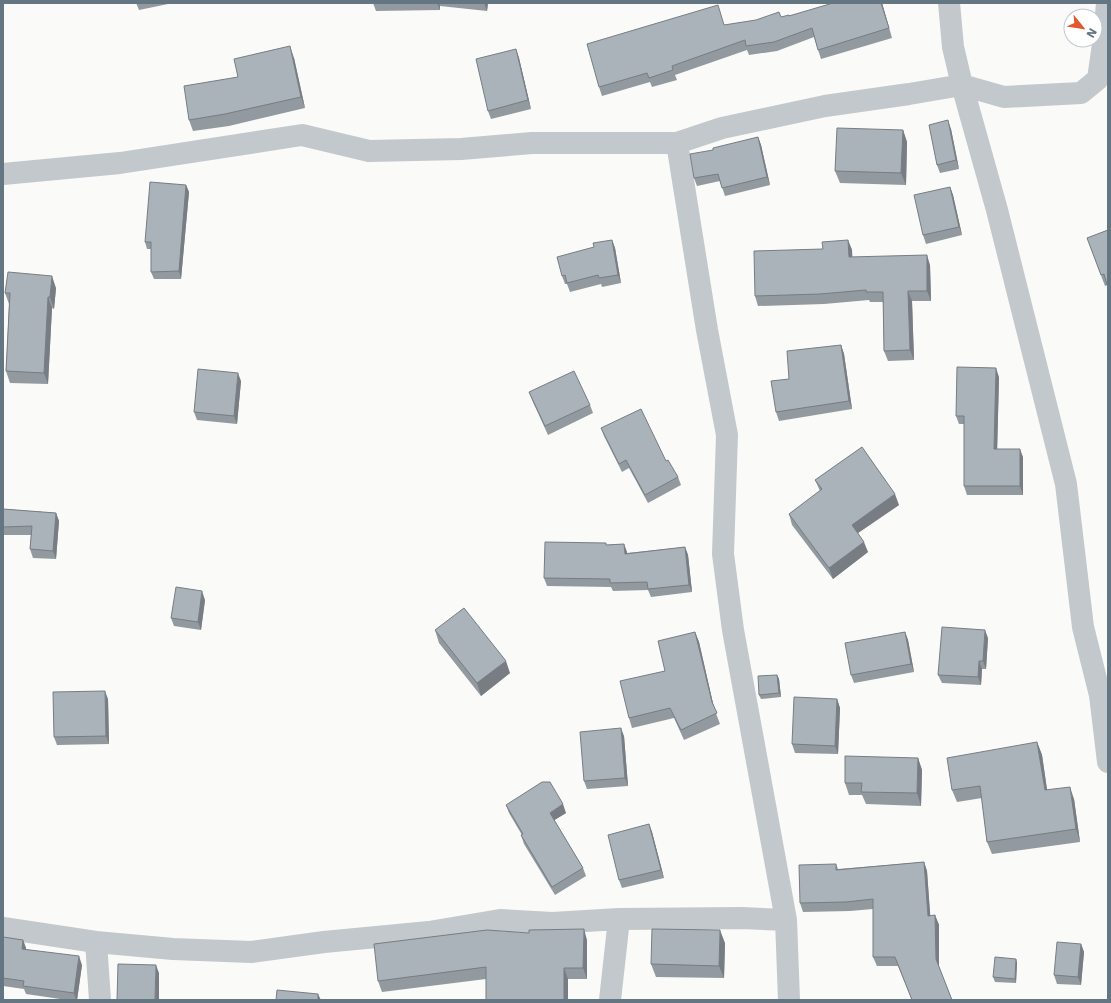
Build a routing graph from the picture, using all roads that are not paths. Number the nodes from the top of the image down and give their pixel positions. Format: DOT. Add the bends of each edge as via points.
graph roads {
  1 [pos="949,3"];
  2 [pos="1107,3"];
  3 [pos="962,85"];
  4 [pos="677,143"];
  5 [pos="3,174"];
  6 [pos="1108,762"];
  7 [pos="619,919"];
  8 [pos="786,920"];
  9 [pos="3,928"];
  10 [pos="96,942"];
  11 [pos="100,1000"];
  12 [pos="610,1000"];
  13 [pos="790,1000"];
  1 -- 3 [label="street" via="953,47"];
  2 -- 3 [label="street" via="1098,79 1081,93 1004,97"];
  3 -- 4 [label="street" via="825,106 722,128"];
  3 -- 6 [label="street" via="997,210 1066,484 1083,627 1100,695"];
  4 -- 5 [label="street" via="532,143 461,149 369,150 302,135 120,163"];
  4 -- 8 [label="street" via="707,330 728,435 723,554 732,630"];
  7 -- 8 [label="street"];
  7 -- 10 [label="street" via="552,923 500,920 429,932 251,952 173,949"];
  7 -- 12 [label="street"];
  8 -- 13 [label="street"];
  9 -- 10 [label="street"];
  10 -- 11 [label="street"];
}
